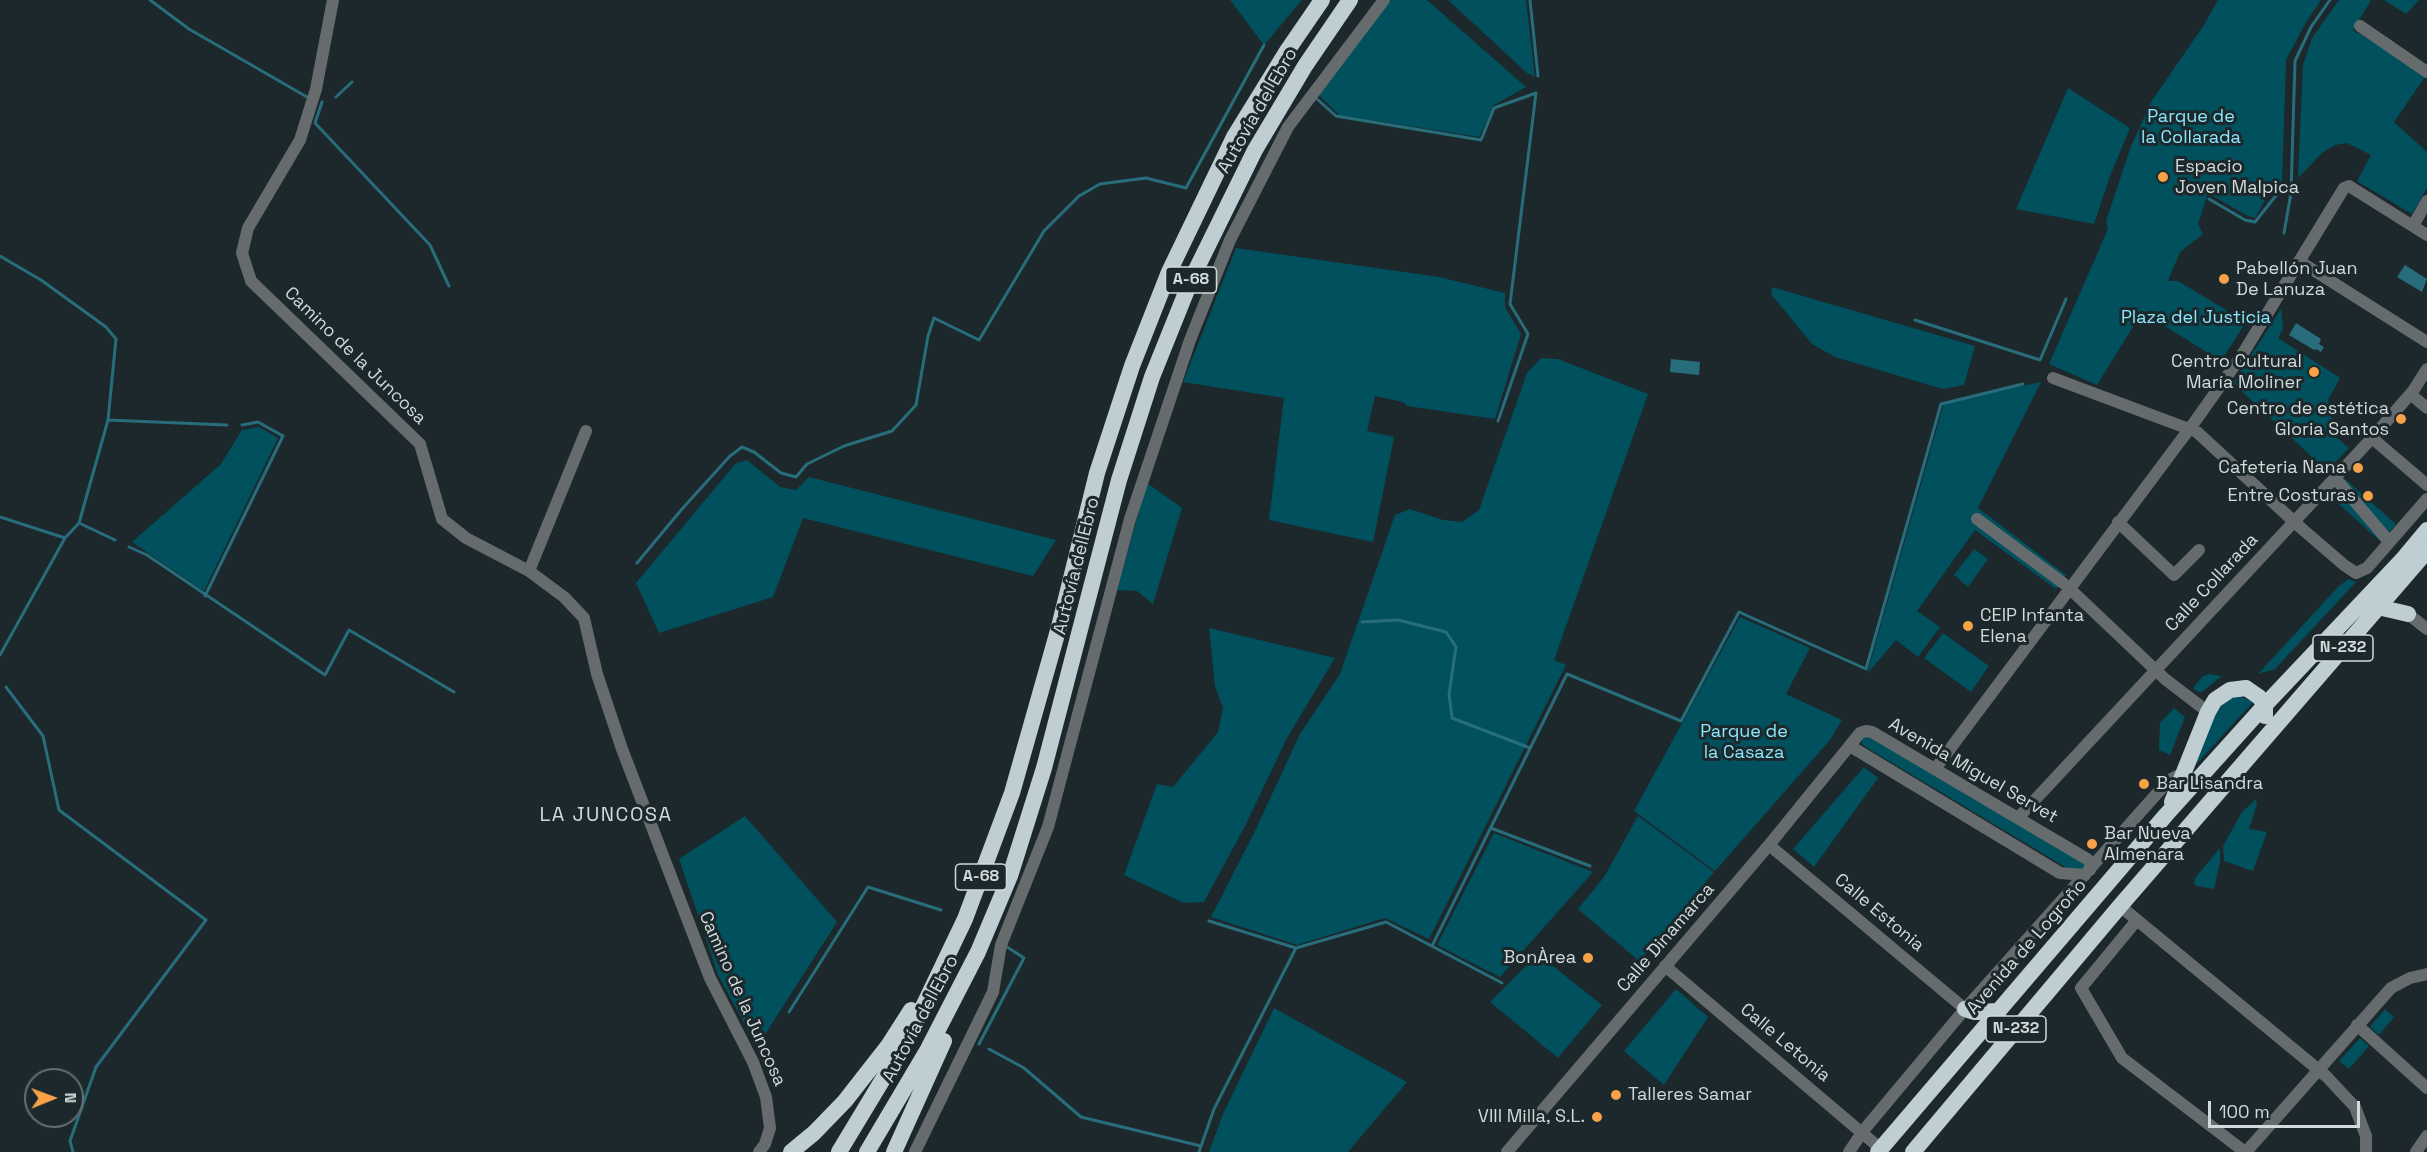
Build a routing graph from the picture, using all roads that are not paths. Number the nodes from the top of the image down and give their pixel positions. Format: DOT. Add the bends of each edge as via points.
graph roads {
  1 [pos="333,0"];
  2 [pos="1322,0"];
  3 [pos="1350,0"];
  4 [pos="1384,0"];
  5 [pos="2360,26"];
  6 [pos="2427,72"];
  7 [pos="2427,201"];
  8 [pos="2413,226"];
  9 [pos="2427,235"];
  10 [pos="2299,261"];
  11 [pos="2427,342"];
  12 [pos="2427,369"];
  13 [pos="2053,378"];
  14 [pos="2415,398"];
  15 [pos="2427,408"];
  16 [pos="2190,428"];
  17 [pos="586,431"];
  18 [pos="2372,438"];
  19 [pos="2336,478"];
  20 [pos="2427,486"];
  21 [pos="2427,499"];
  22 [pos="1977,519"];
  23 [pos="2118,522"];
  24 [pos="2294,522"];
  25 [pos="2427,530"];
  26 [pos="2386,538"];
  27 [pos="2199,550"];
  28 [pos="2427,551"];
  29 [pos="530,571"];
  30 [pos="2066,586"];
  31 [pos="2395,588"];
  32 [pos="2378,607"];
  33 [pos="2408,614"];
  34 [pos="2427,629"];
  35 [pos="2156,670"];
  36 [pos="2265,705"];
  37 [pos="2208,712"];
  38 [pos="1850,746"];
  39 [pos="2258,746"];
  40 [pos="1935,769"];
  41 [pos="2183,773"];
  42 [pos="2165,816"];
  43 [pos="2018,818"];
  44 [pos="1769,845"];
  45 [pos="2060,873"];
  46 [pos="2084,877"];
  47 [pos="2120,906"];
  48 [pos="965,919"];
  49 [pos="2137,920"];
  50 [pos="978,952"];
  51 [pos="1665,966"];
  52 [pos="2427,974"];
  53 [pos="1965,1009"];
  54 [pos="1999,1011"];
  55 [pos="2357,1025"];
  56 [pos="1973,1041"];
  57 [pos="2318,1068"];
  58 [pos="2427,1088"];
  59 [pos="1863,1131"];
  60 [pos="2427,1136"];
  61 [pos="1880,1150"];
  62 [pos="759,1152"];
  63 [pos="791,1152"];
  64 [pos="839,1152"];
  65 [pos="867,1152"];
  66 [pos="894,1152"];
  67 [pos="915,1152"];
  68 [pos="1508,1152"];
  69 [pos="1849,1152"];
  70 [pos="1913,1152"];
  71 [pos="2246,1152"];
  72 [pos="2366,1152"];
  73 [pos="2416,1152"];
  1 -- 29 [label="street, Camino de la Juncosa" via="316,89 300,141 248,228 242,253 251,281 420,444 442,519 466,538"];
  2 -- 48 [label="highway, Autovía del Ebro / A-68" via="1234,137 1169,272 1136,356 1097,473 1012,793"];
  3 -- 50 [label="highway, Autovía del Ebro / A-68" via="1255,150 1191,280 1157,366 1119,480 1034,800 1010,876"];
  4 -- 67 [label="street" via="1288,127 1230,240 1190,340 1130,519 1048,827 1000,945 993,992"];
  5 -- 6 [label="street"];
  7 -- 8 [label="street"];
  8 -- 9 [label="street"];
  8 -- 10 [label="street" via="2349,186 2344,188"];
  10 -- 11 [label="street"];
  10 -- 16 [label="street" via="2242,355"];
  12 -- 18 [label="street, Calle Collarada"];
  13 -- 16 [label="street"];
  14 -- 15 [label="street"];
  16 -- 23 [label="street"];
  16 -- 24 [label="street"];
  17 -- 29 [label="street"];
  18 -- 19 [label="street, Calle Collarada"];
  18 -- 20 [label="street"];
  19 -- 24 [label="street, Calle Collarada"];
  19 -- 26 [label="street"];
  21 -- 24 [label="street" via="2362,572 2356,573 2344,565"];
  22 -- 30 [label="street"];
  23 -- 27 [label="street" via="2174,575"];
  23 -- 30 [label="street"];
  24 -- 35 [label="street, Calle Collarada"];
  25 -- 36 [label="highway, Avenida de Logroño / N-232"];
  28 -- 31 [label="highway, N-232"];
  29 -- 62 [label="street, Camino de la Juncosa" via="584,618 597,674 622,749 710,978 766,1096 770,1128"];
  30 -- 35 [label="street"];
  30 -- 40 [label="street"];
  31 -- 32 [label="highway, N-232"];
  31 -- 33 [label="highway"];
  32 -- 33 [label="highway"];
  32 -- 39 [label="highway, N-232"];
  33 -- 34 [label="street"];
  35 -- 37 [label="street"];
  35 -- 43 [label="street, Calle Collarada"];
  36 -- 37 [label="highway" via="2252,692 2238,688 2222,695"];
  36 -- 39 [label="highway"];
  36 -- 42 [label="highway, Avenida de Logroño / N-232"];
  37 -- 41 [label="highway"];
  38 -- 40 [label="street, Avenida Miguel Servet" via="1866,730"];
  38 -- 44 [label="street, Calle Dinamarca"];
  38 -- 45 [label="street"];
  39 -- 47 [label="highway, N-232"];
  40 -- 43 [label="street, Avenida Miguel Servet"];
  41 -- 42 [label="highway"];
  41 -- 46 [label="street" via="2169,780"];
  42 -- 54 [label="highway, Avenida de Logroño / N-232"];
  43 -- 46 [label="street, Avenida Miguel Servet" via="2087,858 2090,862"];
  44 -- 51 [label="street, Calle Dinamarca"];
  44 -- 53 [label="street, Calle Estonia"];
  45 -- 46 [label="street"];
  45 -- 46 [label="street"];
  46 -- 53 [label="street"];
  47 -- 49 [label="street"];
  47 -- 70 [label="highway, N-232"];
  48 -- 63 [label="highway" via="888,1046 845,1101"];
  48 -- 64 [label="highway, Autovía del Ebro / A-68" via="909,1036"];
  49 -- 57 [label="street"];
  49 -- 71 [label="street" via="2081,988 2122,1058"];
  50 -- 65 [label="highway, Autovía del Ebro / A-68" via="928,1050"];
  50 -- 66 [label="highway" via="974,972"];
  51 -- 59 [label="street, Calle Letonia"];
  51 -- 68 [label="street, Calle Dinamarca"];
  52 -- 55 [label="street" via="2391,988"];
  53 -- 54 [label="highway"];
  53 -- 56 [label="highway"];
  53 -- 59 [label="street"];
  54 -- 56 [label="highway, Avenida de Logroño / N-232"];
  55 -- 57 [label="street"];
  55 -- 58 [label="street"];
  56 -- 61 [label="highway, Avenida de Logroño / N-232"];
  57 -- 71 [label="street"];
  57 -- 72 [label="street" via="2355,1107 2366,1136"];
  59 -- 61 [label="street, Calle Letonia"];
  59 -- 69 [label="street"];
  60 -- 73 [label="street"];
}
